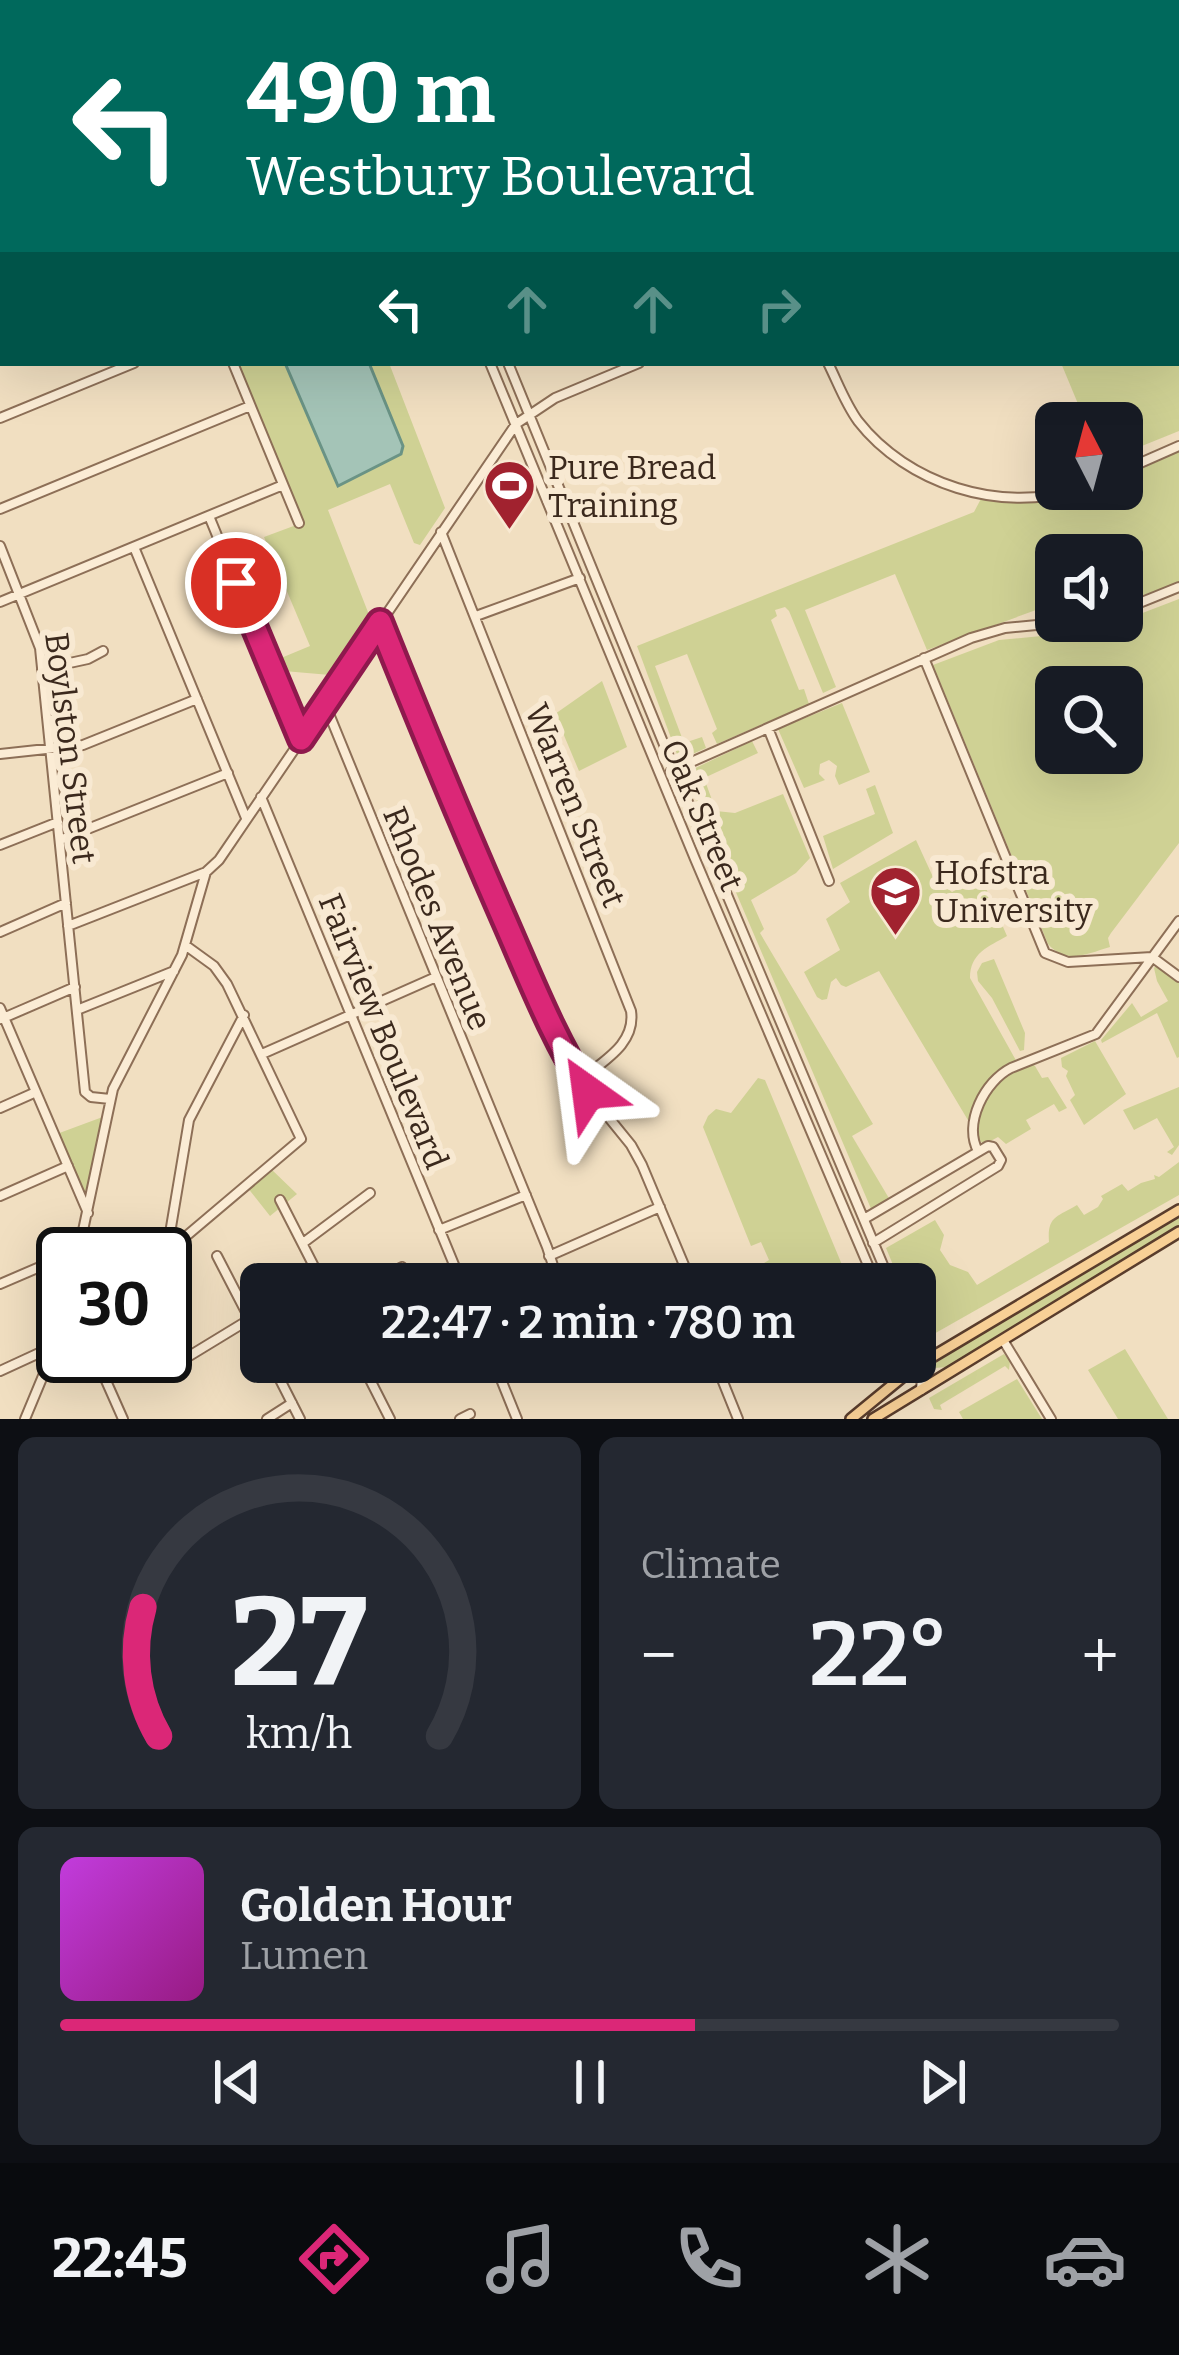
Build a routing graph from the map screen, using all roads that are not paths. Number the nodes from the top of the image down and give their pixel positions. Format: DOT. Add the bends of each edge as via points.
graph roads {
  1 [pos="127,366"];
  2 [pos="234,366"];
  3 [pos="491,366"];
  4 [pos="509,366"];
  5 [pos="632,366"];
  6 [pos="829,366"];
  7 [pos="250,406"];
  8 [pos="528,415"];
  9 [pos="0,418"];
  10 [pos="516,424"];
  11 [pos="1179,446"];
  12 [pos="499,447"];
  13 [pos="526,449"];
  14 [pos="1143,462"];
  15 [pos="283,485"];
  16 [pos="1035,497"];
  17 [pos="0,509"];
  18 [pos="208,516"];
  19 [pos="299,524"];
  20 [pos="441,532"];
  21 [pos="0,546"];
  22 [pos="134,547"];
  23 [pos="580,578"];
  24 [pos="1179,587"];
  25 [pos="20,594"];
  26 [pos="0,602"];
  27 [pos="1143,602"];
  28 [pos="476,616"];
  29 [pos="380,622"];
  30 [pos="1035,626"];
  31 [pos="103,651"];
  32 [pos="924,658"];
  33 [pos="42,670"];
  34 [pos="197,699"];
  35 [pos="325,704"];
  36 [pos="768,728"];
  37 [pos="301,739"];
  38 [pos="51,751"];
  39 [pos="0,754"];
  40 [pos="674,770"];
  41 [pos="228,773"];
  42 [pos="660,776"];
  43 [pos="261,797"];
  44 [pos="246,819"];
  45 [pos="58,822"];
  46 [pos="60,840"];
  47 [pos="0,845"];
  48 [pos="206,872"];
  49 [pos="829,881"];
  50 [pos="66,903"];
  51 [pos="1179,921"];
  52 [pos="68,926"];
  53 [pos="0,932"];
  54 [pos="185,945"];
  55 [pos="1152,957"];
  56 [pos="174,971"];
  57 [pos="436,976"];
  58 [pos="1179,977"];
  59 [pos="75,987"];
  60 [pos="769,995"];
  61 [pos="756,1000"];
  62 [pos="77,1010"];
  63 [pos="350,1013"];
  64 [pos="1,1015"];
  65 [pos="244,1015"];
  66 [pos="262,1054"];
  67 [pos="580,1080"];
  68 [pos="36,1092"];
  69 [pos="110,1099"];
  70 [pos="0,1108"];
  71 [pos="978,1151"];
  72 [pos="68,1166"];
  73 [pos="370,1193"];
  74 [pos="526,1195"];
  75 [pos="0,1196"];
  76 [pos="280,1199"];
  77 [pos="660,1208"];
  78 [pos="1179,1210"];
  79 [pos="88,1214"];
  80 [pos="864,1219"];
  81 [pos="83,1227"];
  82 [pos="170,1227"];
  83 [pos="439,1230"];
  84 [pos="192,1231"];
  85 [pos="1179,1232"];
  86 [pos="873,1243"];
  87 [pos="303,1244"];
  88 [pos="217,1256"];
  89 [pos="549,1256"];
  90 [pos="312,1263"];
  91 [pos="452,1263"];
  92 [pos="552,1263"];
  93 [pos="683,1263"];
  94 [pos="867,1263"];
  95 [pos="882,1263"];
  96 [pos="36,1269"];
  97 [pos="0,1284"];
  98 [pos="240,1300"];
  99 [pos="240,1325"];
  100 [pos="1003,1340"];
  101 [pos="192,1354"];
  102 [pos="936,1354"];
  103 [pos="36,1355"];
  104 [pos="0,1371"];
  105 [pos="42,1383"];
  106 [pos="107,1383"];
  107 [pos="282,1383"];
  108 [pos="372,1383"];
  109 [pos="502,1383"];
  110 [pos="723,1383"];
  111 [pos="890,1383"];
  112 [pos="918,1383"];
  113 [pos="922,1383"];
  114 [pos="921,1390"];
  115 [pos="292,1403"];
  116 [pos="27,1418"];
  117 [pos="123,1419"];
  118 [pos="267,1419"];
  119 [pos="300,1419"];
  120 [pos="390,1419"];
  121 [pos="517,1419"];
  122 [pos="738,1419"];
  123 [pos="850,1419"];
  124 [pos="873,1419"];
  125 [pos="1051,1419"];
  1 -- 9 [label="street"];
  2 -- 7 [label="street"];
  3 -- 10 [label="street, Oak Street"];
  4 -- 8 [label="street, Oak Street"];
  5 -- 8 [label="street"];
  6 -- 16 [label="street" via="858,421 892,453 976,494"];
  7 -- 15 [label="street"];
  7 -- 17 [label="street"];
  8 -- 10 [label="street"];
  8 -- 40 [label="street, Oak Street"];
  10 -- 12 [label="street"];
  10 -- 13 [label="street, Oak Street"];
  11 -- 14 [label="street"];
  12 -- 13 [label="street"];
  12 -- 20 [label="street"];
  13 -- 23 [label="street, Oak Street"];
  15 -- 18 [label="street"];
  15 -- 19 [label="street"];
  18 -- 22 [label="street"];
  18 -- 37 [label="street"];
  20 -- 28 [label="street, Warren Street"];
  20 -- 29 [label="street"];
  21 -- 25 [label="street, Boylston Street"];
  22 -- 25 [label="street"];
  22 -- 34 [label="street"];
  23 -- 28 [label="street"];
  23 -- 42 [label="street, Oak Street"];
  24 -- 27 [label="street"];
  25 -- 26 [label="street"];
  25 -- 33 [label="street, Boylston Street"];
  28 -- 67 [label="street, Warren Street" via="631,1011 627,1039"];
  29 -- 35 [label="street"];
  29 -- 67 [label="street"];
  30 -- 32 [label="street" via="991,631"];
  31 -- 33 [label="street"];
  32 -- 36 [label="street"];
  32 -- 55 [label="street" via="1046,953 1068,962"];
  33 -- 38 [label="street, Boylston Street"];
  34 -- 38 [label="street"];
  34 -- 41 [label="street"];
  35 -- 37 [label="street"];
  35 -- 57 [label="street, Rhodes Avenue"];
  36 -- 40 [label="street"];
  36 -- 49 [label="street"];
  37 -- 43 [label="street"];
  38 -- 39 [label="street"];
  38 -- 45 [label="street, Boylston Street"];
  40 -- 42 [label="street"];
  40 -- 60 [label="street, Oak Street"];
  41 -- 44 [label="street"];
  41 -- 46 [label="street"];
  42 -- 61 [label="street, Oak Street"];
  43 -- 44 [label="street"];
  43 -- 63 [label="street, Fairview Boulevard"];
  44 -- 48 [label="street"];
  45 -- 46 [label="street, Boylston Street"];
  45 -- 47 [label="street"];
  46 -- 50 [label="street, Boylston Street"];
  48 -- 52 [label="street"];
  48 -- 54 [label="street"];
  50 -- 52 [label="street, Boylston Street"];
  50 -- 53 [label="street"];
  51 -- 55 [label="street"];
  52 -- 59 [label="street, Boylston Street"];
  54 -- 56 [label="street"];
  54 -- 65 [label="street" via="214,967"];
  55 -- 58 [label="street"];
  55 -- 71 [label="street" via="1096,1034 1011,1068 990,1085 975,1120"];
  56 -- 62 [label="street"];
  56 -- 69 [label="street"];
  57 -- 63 [label="street"];
  57 -- 74 [label="street, Rhodes Avenue"];
  59 -- 62 [label="street, Boylston Street"];
  59 -- 64 [label="street"];
  60 -- 61 [label="street"];
  60 -- 80 [label="street, Oak Street"];
  61 -- 94 [label="street, Oak Street"];
  62 -- 69 [label="street, Boylston Street" via="85,1092"];
  63 -- 66 [label="street"];
  63 -- 83 [label="street, Fairview Boulevard"];
  64 -- 68 [label="street"];
  65 -- 66 [label="street"];
  65 -- 82 [label="street" via="189,1120"];
  66 -- 84 [label="street" via="301,1139"];
  67 -- 77 [label="street" via="631,1144"];
  68 -- 70 [label="street"];
  68 -- 72 [label="street"];
  69 -- 79 [label="street"];
  71 -- 80 [label="street"];
  71 -- 86 [label="street" via="991,1146 1001,1163"];
  72 -- 75 [label="street"];
  72 -- 79 [label="street"];
  73 -- 87 [label="street"];
  74 -- 83 [label="street"];
  74 -- 89 [label="street, Rhodes Avenue"];
  76 -- 87 [label="street"];
  77 -- 89 [label="street"];
  77 -- 93 [label="street"];
  78 -- 102 [label="main road"];
  79 -- 81 [label="street"];
  80 -- 86 [label="street, Oak Street"];
  83 -- 91 [label="street, Fairview Boulevard"];
  85 -- 100 [label="main road"];
  86 -- 95 [label="street, Oak Street"];
  87 -- 90 [label="street"];
  88 -- 98 [label="street"];
  89 -- 92 [label="street, Rhodes Avenue"];
  96 -- 97 [label="street"];
  99 -- 101 [label="street"];
  100 -- 114 [label="main road"];
  100 -- 125 [label="street"];
  103 -- 104 [label="street"];
  105 -- 116 [label="street"];
  106 -- 117 [label="street"];
  107 -- 115 [label="street"];
  108 -- 120 [label="street"];
  109 -- 121 [label="street"];
  110 -- 122 [label="street"];
  111 -- 123 [label="main road"];
  112 -- 114 [label="street"];
  113 -- 114 [label="street"];
  114 -- 124 [label="main road"];
  115 -- 118 [label="street"];
  115 -- 119 [label="street"];
}
